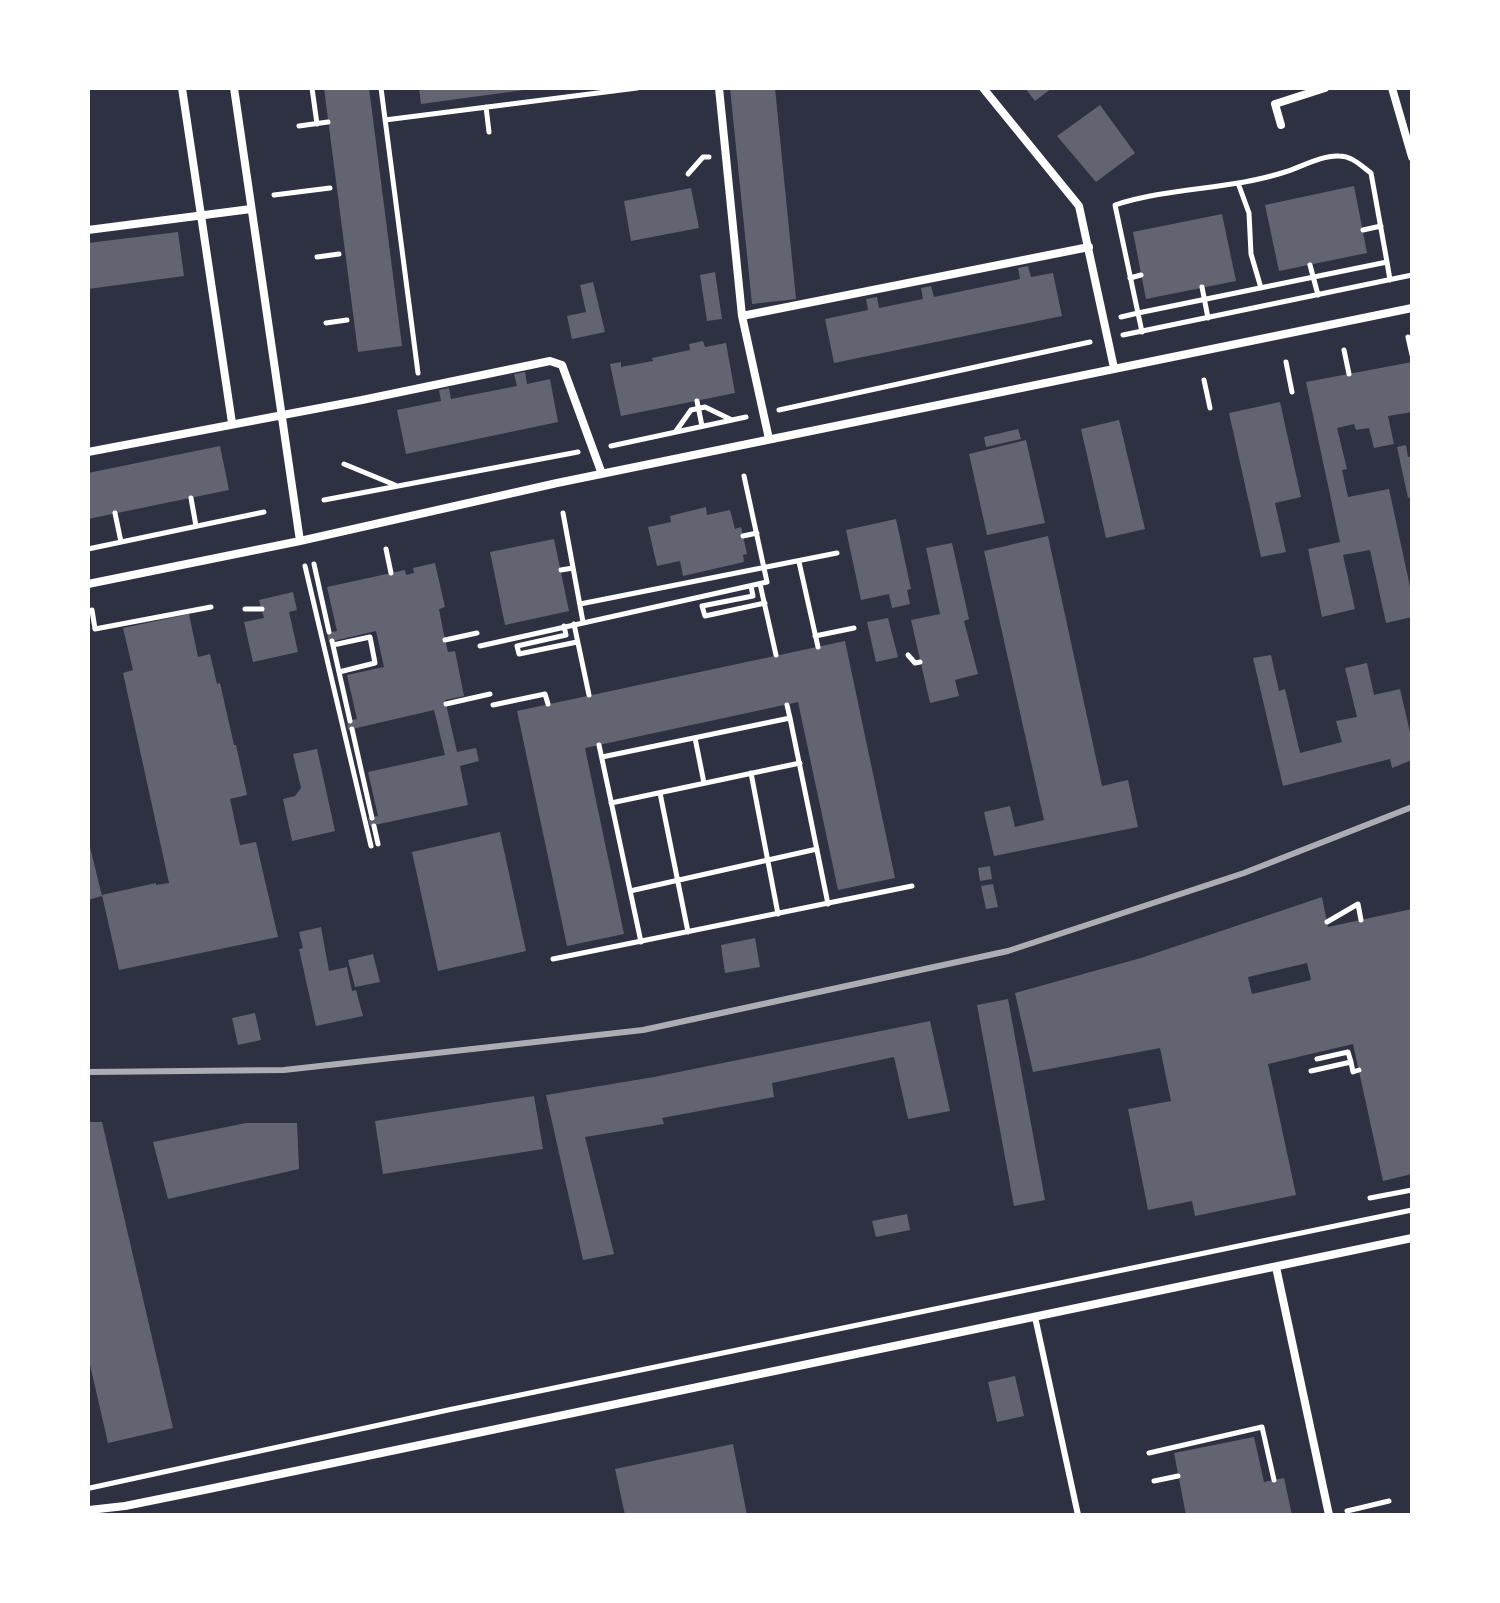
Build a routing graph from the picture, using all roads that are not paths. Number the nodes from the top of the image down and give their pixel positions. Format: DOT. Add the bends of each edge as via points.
graph roads {
  1 [pos="182,88"];
  2 [pos="234,88"];
  3 [pos="719,88"];
  4 [pos="983,88"];
  5 [pos="1325,88"];
  6 [pos="1392,88"];
  7 [pos="1281,125"];
  8 [pos="1412,157"];
  9 [pos="251,209"];
  10 [pos="200,215"];
  11 [pos="88,230"];
  12 [pos="1089,247"];
  13 [pos="1412,308"];
  14 [pos="742,316"];
  15 [pos="1114,368"];
  16 [pos="280,415"];
  17 [pos="232,423"];
  18 [pos="769,439"];
  19 [pos="88,452"];
  20 [pos="602,474"];
  21 [pos="300,541"];
  22 [pos="88,584"];
  23 [pos="1412,1238"];
  24 [pos="1276,1267"];
  25 [pos="1035,1317"];
  26 [pos="88,1510"];
  27 [pos="1078,1515"];
  28 [pos="1329,1515"];
  1 -- 10 [label="street"];
  2 -- 9 [label="street"];
  3 -- 14 [label="street"];
  4 -- 12 [label="street" via="1079,206"];
  5 -- 7 [label="street" via="1275,104"];
  6 -- 8 [label="street"];
  9 -- 10 [label="street"];
  9 -- 16 [label="street"];
  10 -- 11 [label="street"];
  10 -- 17 [label="street"];
  12 -- 14 [label="street"];
  12 -- 15 [label="street"];
  13 -- 15 [label="street"];
  14 -- 18 [label="street"];
  15 -- 18 [label="street"];
  16 -- 17 [label="street"];
  16 -- 20 [label="street" via="550,361 562,365"];
  16 -- 21 [label="street"];
  17 -- 19 [label="street"];
  18 -- 20 [label="street"];
  20 -- 21 [label="street"];
  21 -- 22 [label="street"];
  23 -- 24 [label="street"];
  24 -- 25 [label="street"];
  24 -- 28 [label="street"];
  25 -- 26 [label="street"];
  25 -- 27 [label="lane"];
}
